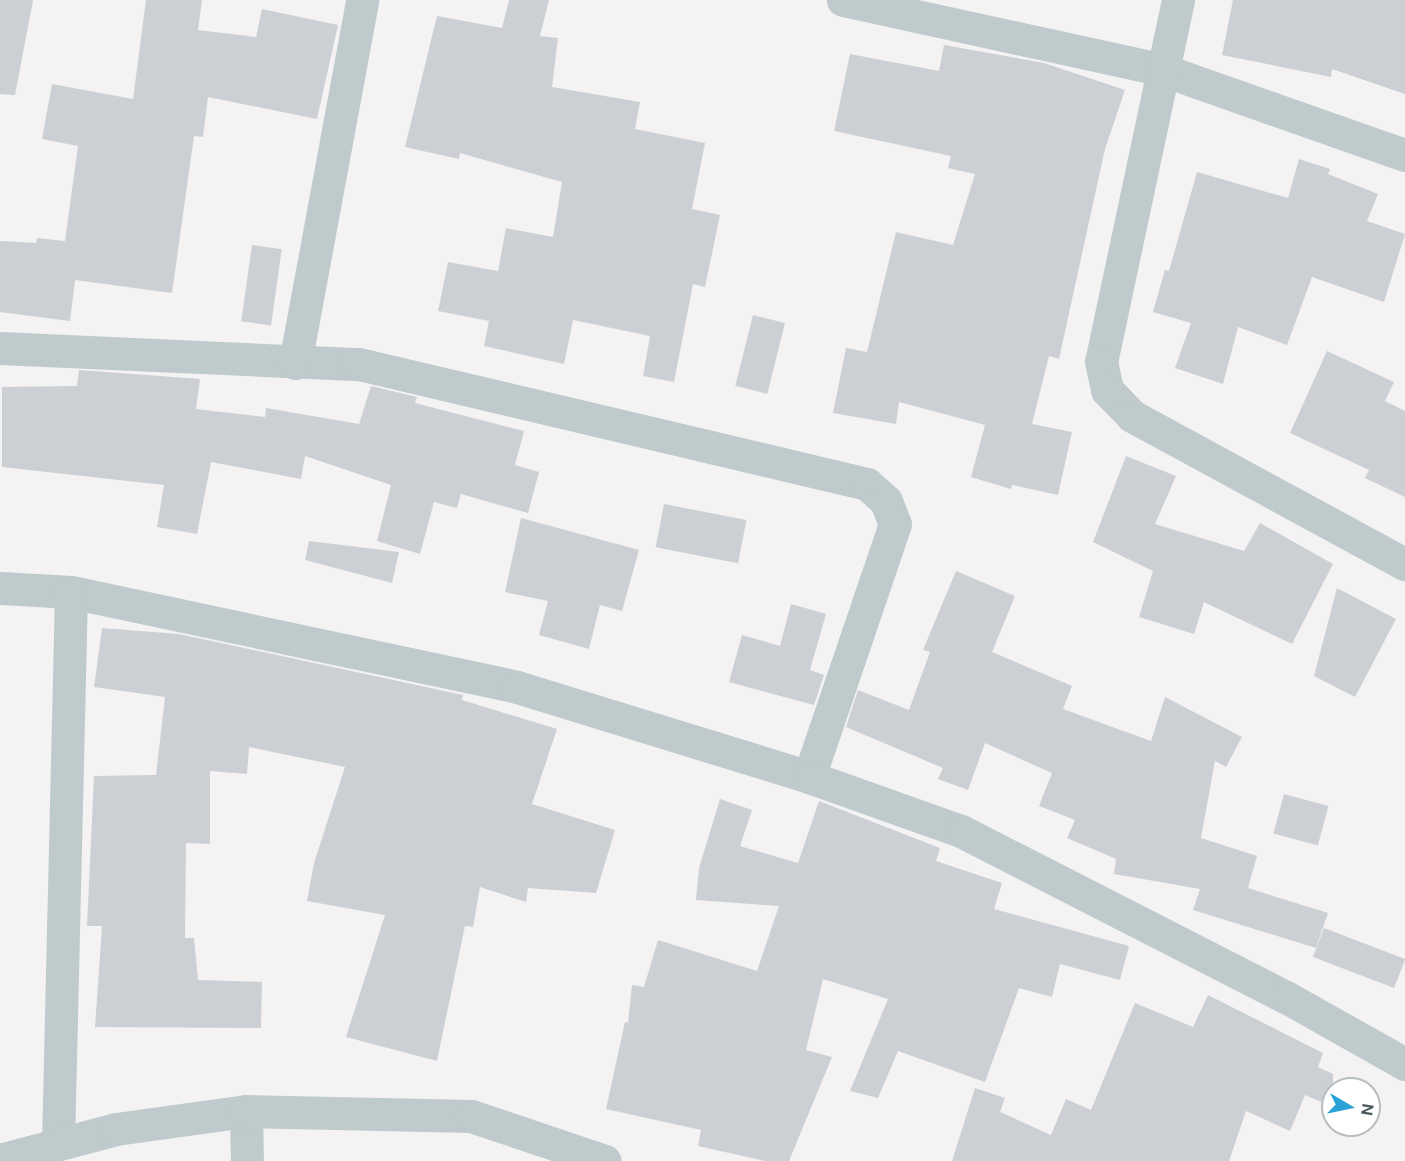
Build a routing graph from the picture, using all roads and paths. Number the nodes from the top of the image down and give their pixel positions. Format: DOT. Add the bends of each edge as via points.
graph roads {
  1 [pos="362,0"];
  2 [pos="843,0"];
  3 [pos="1178,0"];
  4 [pos="1163,70"];
  5 [pos="1405,154"];
  6 [pos="0,348"];
  7 [pos="296,363"];
  8 [pos="1405,564"];
  9 [pos="0,588"];
  10 [pos="71,592"];
  11 [pos="809,777"];
  12 [pos="1405,1064"];
  13 [pos="246,1112"];
  14 [pos="58,1144"];
  15 [pos="0,1160"];
  16 [pos="247,1161"];
  17 [pos="605,1161"];
  1 -- 7 [label="street"];
  2 -- 4 [label="street"];
  3 -- 4 [label="street"];
  4 -- 5 [label="street"];
  4 -- 8 [label="street" via="1101,361 1107,390 1132,416"];
  6 -- 7 [label="street"];
  7 -- 11 [label="street" via="359,364 867,484 886,501 895,524"];
  9 -- 10 [label="street"];
  10 -- 11 [label="street" via="517,687"];
  10 -- 14 [label="street"];
  11 -- 12 [label="street" via="961,831 1286,997"];
  13 -- 14 [label="street" via="116,1129"];
  13 -- 16 [label="street"];
  13 -- 17 [label="street" via="471,1116"];
  14 -- 15 [label="street"];
}
